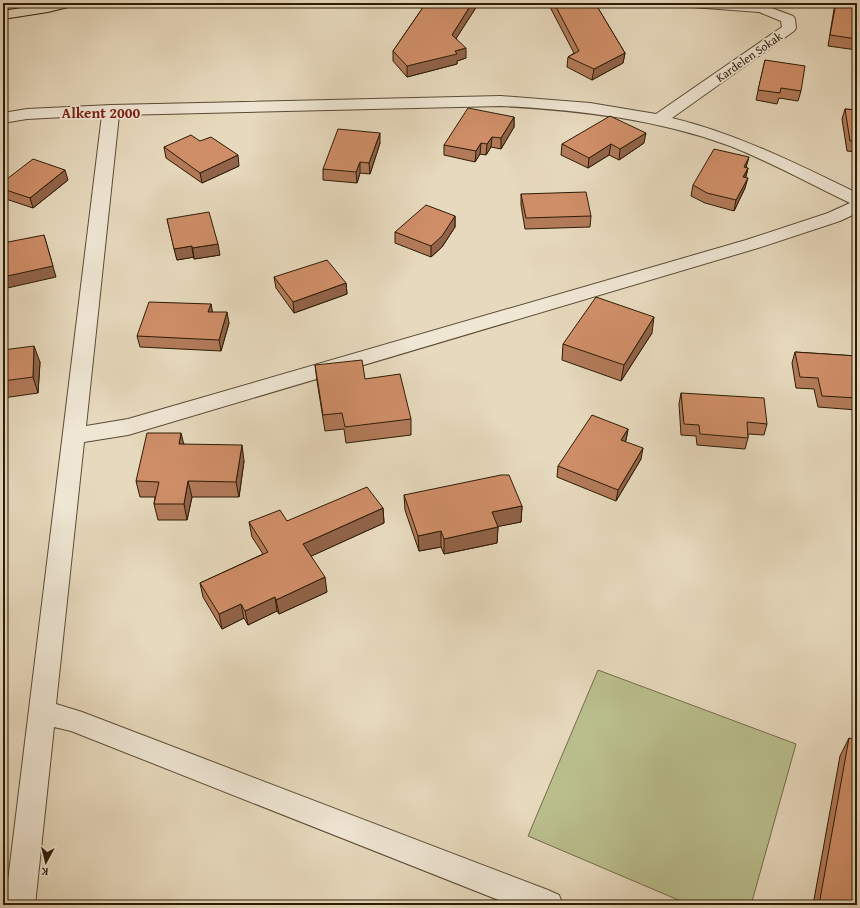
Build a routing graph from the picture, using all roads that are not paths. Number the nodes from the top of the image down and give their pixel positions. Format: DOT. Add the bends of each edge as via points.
graph roads {
  1 [pos="67,3"];
  2 [pos="692,3"];
  3 [pos="3,16"];
  4 [pos="111,110"];
  5 [pos="3,118"];
  6 [pos="659,120"];
  7 [pos="857,200"];
  8 [pos="857,207"];
  9 [pos="73,436"];
  10 [pos="41,716"];
  11 [pos="20,905"];
  12 [pos="548,905"];
  1 -- 3 [label="main road"];
  2 -- 6 [label="street, Kardelen Sokak" via="761,8 788,19 789,28"];
  4 -- 5 [label="street" via="27,114"];
  4 -- 6 [label="street" via="501,101 553,103"];
  4 -- 9 [label="street"];
  6 -- 7 [label="street" via="736,143"];
  8 -- 9 [label="street" via="744,246 143,423"];
  9 -- 10 [label="street"];
  10 -- 11 [label="street"];
  10 -- 12 [label="street" via="52,715 73,720"];
}
